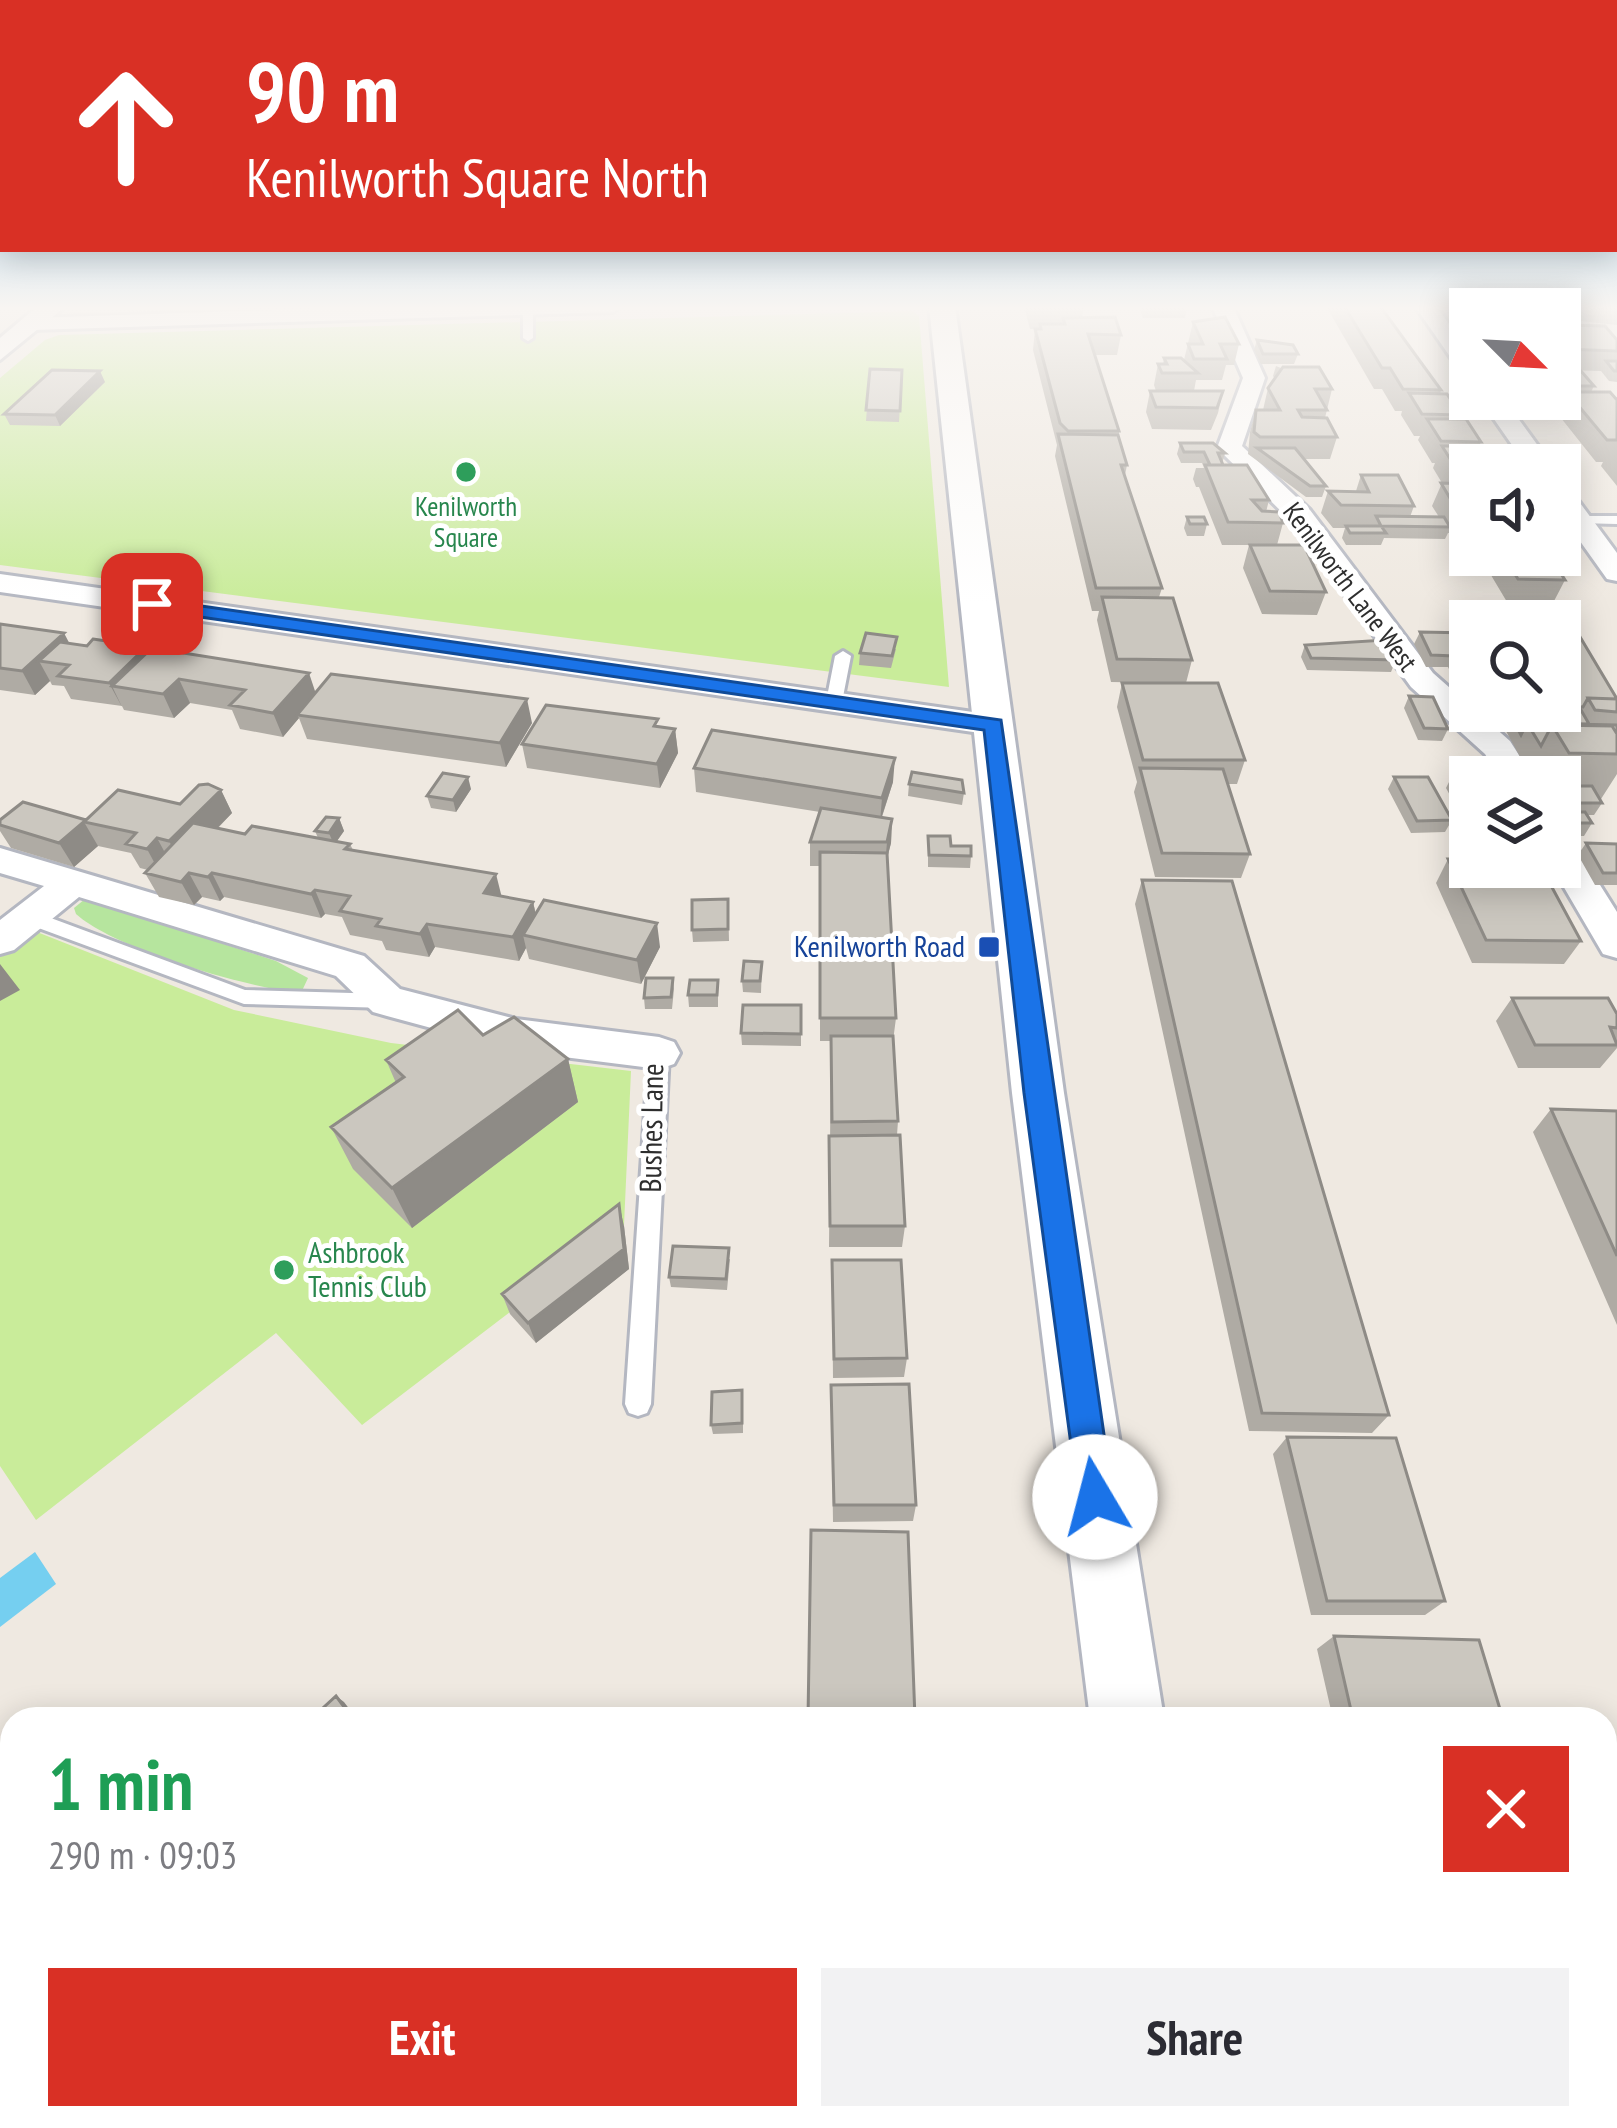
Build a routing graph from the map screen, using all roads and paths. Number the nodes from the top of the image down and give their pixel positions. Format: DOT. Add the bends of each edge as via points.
graph roads {
  1 [pos="954,405"];
  2 [pos="1240,405"];
  3 [pos="1581,519"];
  4 [pos="1617,520"];
  5 [pos="1581,523"];
  6 [pos="1617,573"];
  7 [pos="0,583"];
  8 [pos="843,656"];
  9 [pos="834,702"];
  10 [pos="994,725"];
  11 [pos="1500,756"];
  12 [pos="0,860"];
  13 [pos="74,882"];
  14 [pos="1581,885"];
  15 [pos="32,918"];
  16 [pos="0,940"];
  17 [pos="1617,944"];
  18 [pos="387,1001"];
  19 [pos="659,1052"];
  20 [pos="638,1404"];
  21 [pos="1125,1707"];
  1 -- 10 [label="street"];
  2 -- 11 [label="street, Kenilworth Lane West" via="1229,448 1301,516 1422,680"];
  3 -- 4 [label="lane"];
  5 -- 6 [label="street"];
  7 -- 9 [label="street"];
  8 -- 9 [label="lane"];
  9 -- 10 [label="street"];
  10 -- 21 [label="street"];
  12 -- 13 [label="street, Bushes Lane"];
  13 -- 15 [label="street"];
  13 -- 18 [label="street, Bushes Lane" via="350,967"];
  14 -- 17 [label="street"];
  15 -- 16 [label="street"];
  15 -- 18 [label="lane, Bushes Lane" via="244,997"];
  18 -- 19 [label="street, Bushes Lane" via="516,1035"];
  19 -- 20 [label="lane, Bushes Lane"];
}
